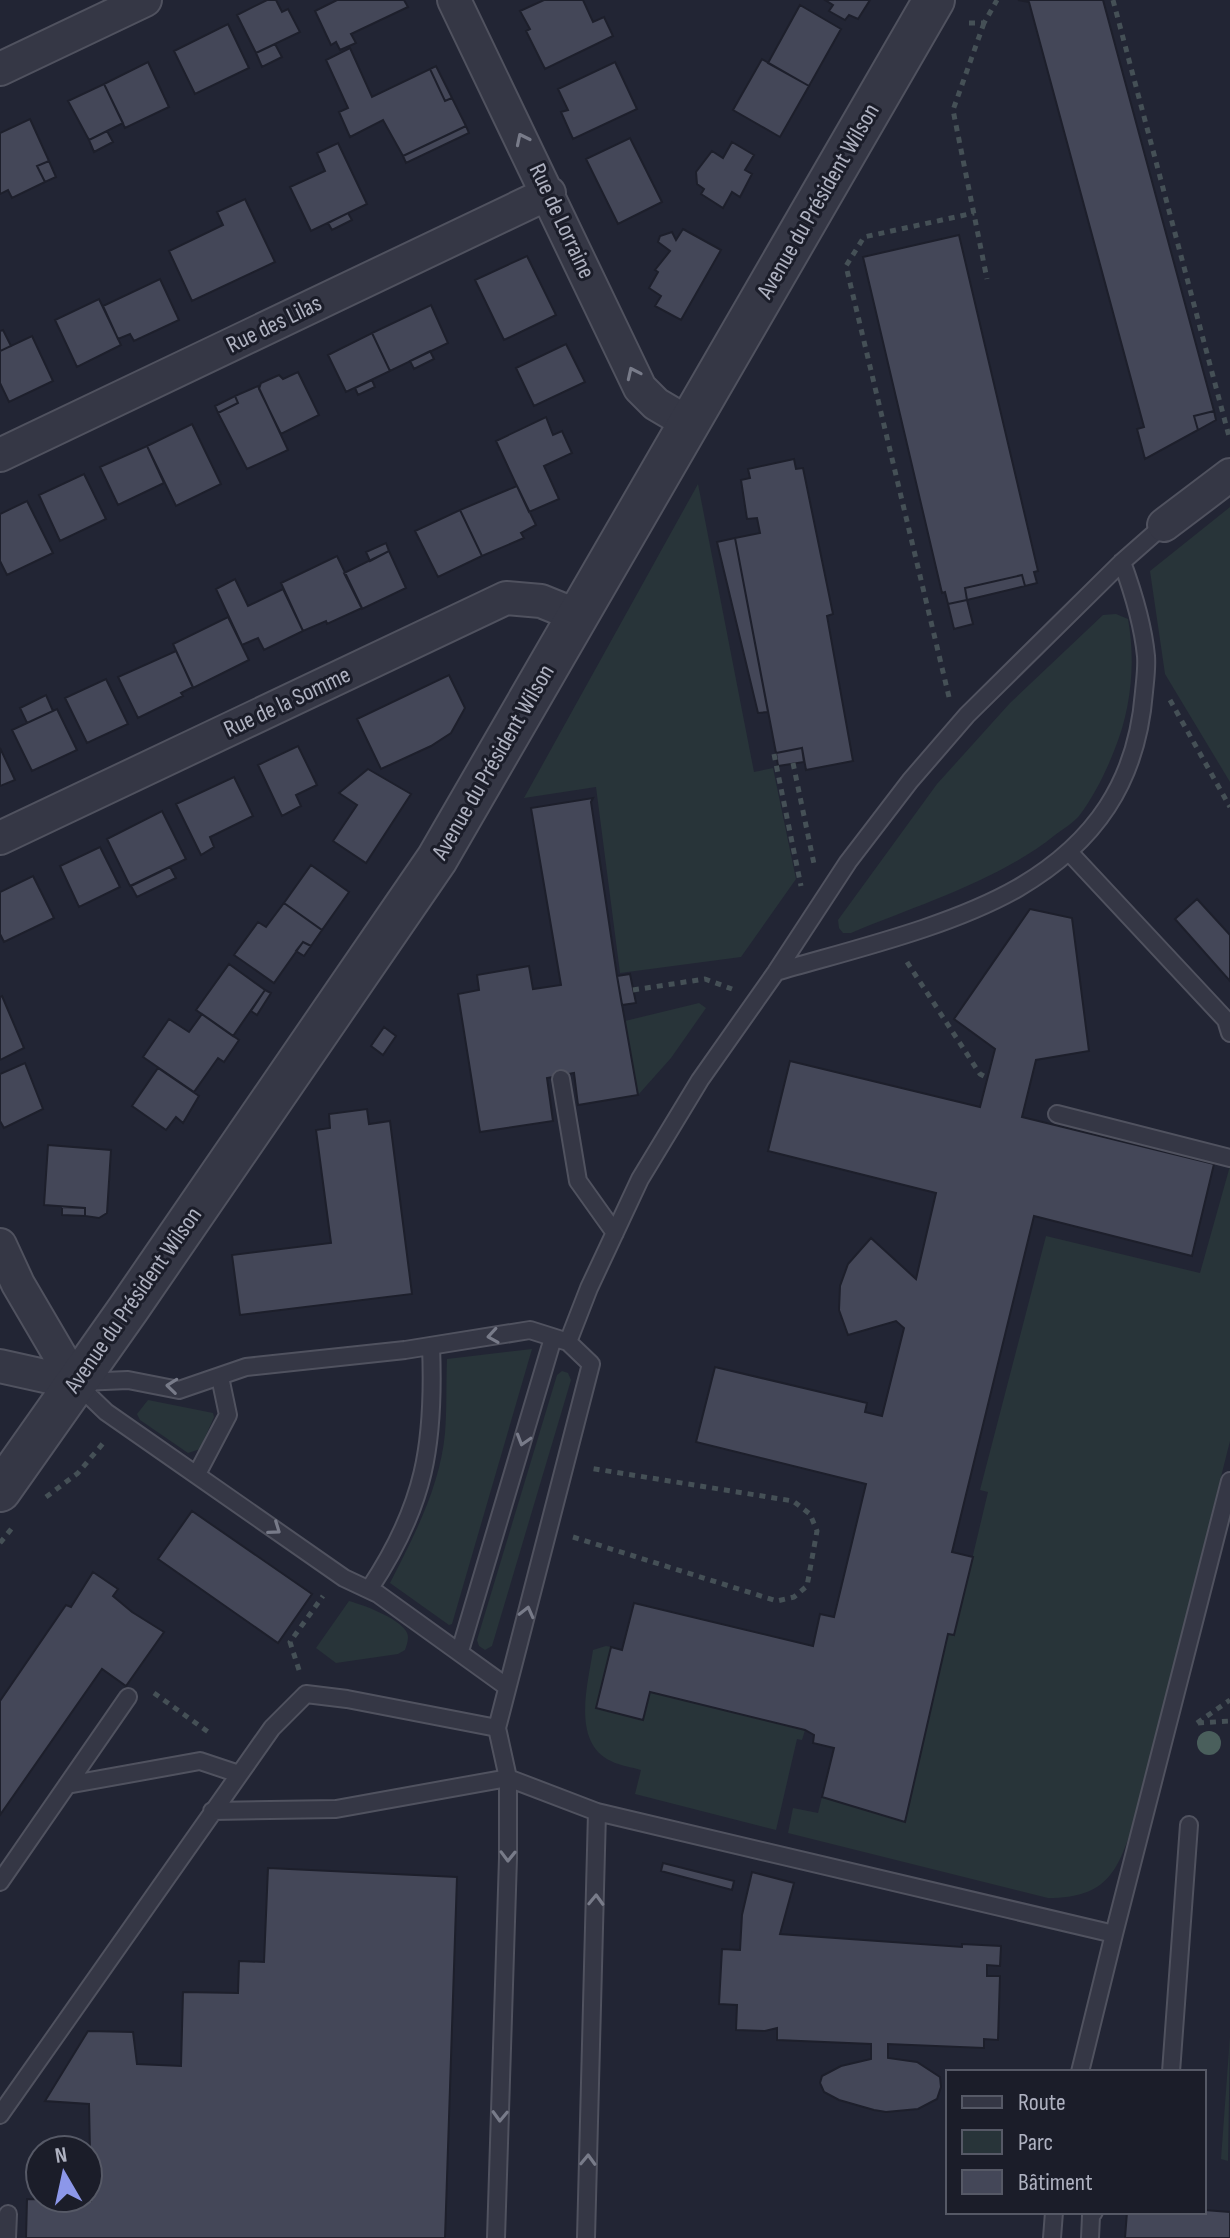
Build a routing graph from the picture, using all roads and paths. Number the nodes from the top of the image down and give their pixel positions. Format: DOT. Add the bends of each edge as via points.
graph roads {
  1 [pos="145,0"];
  2 [pos="454,0"];
  3 [pos="934,0"];
  4 [pos="997,0"];
  5 [pos="1113,0"];
  6 [pos="969,23"];
  7 [pos="984,23"];
  8 [pos="0,69"];
  9 [pos="549,193"];
  10 [pos="974,213"];
  11 [pos="987,279"];
  12 [pos="690,424"];
  13 [pos="1230,440"];
  14 [pos="0,455"];
  15 [pos="1230,475"];
  16 [pos="1164,525"];
  17 [pos="1122,562"];
  18 [pos="578,616"];
  19 [pos="1147,658"];
  20 [pos="967,715"];
  21 [pos="774,754"];
  22 [pos="793,763"];
  23 [pos="1230,807"];
  24 [pos="0,838"];
  25 [pos="1070,853"];
  26 [pos="814,868"];
  27 [pos="801,887"];
  28 [pos="892,937"];
  29 [pos="776,972"];
  30 [pos="732,989"];
  31 [pos="633,990"];
  32 [pos="1230,1033"];
  33 [pos="988,1078"];
  34 [pos="561,1079"];
  35 [pos="1057,1114"];
  36 [pos="1230,1158"];
  37 [pos="615,1233"];
  38 [pos="0,1245"];
  39 [pos="561,1340"];
  40 [pos="431,1346"];
  41 [pos="0,1366"];
  42 [pos="220,1377"];
  43 [pos="76,1383"];
  44 [pos="110,1434"];
  45 [pos="565,1464"];
  46 [pos="197,1474"];
  47 [pos="1230,1481"];
  48 [pos="38,1503"];
  49 [pos="10,1505"];
  50 [pos="548,1529"];
  51 [pos="0,1543"];
  52 [pos="370,1588"];
  53 [pos="301,1626"];
  54 [pos="460,1651"];
  55 [pos="507,1687"];
  56 [pos="306,1694"];
  57 [pos="128,1697"];
  58 [pos="1230,1721"];
  59 [pos="1197,1723"];
  60 [pos="203,1728"];
  61 [pos="497,1728"];
  62 [pos="239,1774"];
  63 [pos="508,1778"];
  64 [pos="67,1785"];
  65 [pos="212,1811"];
  66 [pos="597,1812"];
  67 [pos="1189,1825"];
  68 [pos="0,1882"];
  69 [pos="1114,1934"];
  70 [pos="1080,2070"];
  71 [pos="1171,2070"];
  72 [pos="0,2115"];
  73 [pos="8,2214"];
  74 [pos="1054,2214"];
  75 [pos="1092,2214"];
  76 [pos="7,2238"];
  77 [pos="496,2238"];
  78 [pos="586,2238"];
  79 [pos="1052,2238"];
  80 [pos="1090,2238"];
  1 -- 8 [label="street"];
  9 -- 2 [label="street, Rue de Lorraine, one-way"];
  3 -- 12 [label="street, Avenue du Président Wilson"];
  4 -- 7 [label="path"];
  5 -- 13 [label="path"];
  6 -- 7 [label="path"];
  7 -- 10 [label="path" via="953,110"];
  12 -- 9 [label="street, Rue de Lorraine, one-way" via="640,388"];
  9 -- 14 [label="street, Rue des Lilas"];
  10 -- 11 [label="path"];
  10 -- 20 [label="path" via="864,237 846,266 947,696"];
  12 -- 18 [label="street, Avenue du Président Wilson"];
  15 -- 16 [label="street"];
  16 -- 17 [label="lane"];
  17 -- 19 [label="lane"];
  17 -- 20 [label="lane"];
  18 -- 24 [label="street, Rue de la Somme" via="541,601 506,598"];
  18 -- 43 [label="street, Avenue du Président Wilson" via="437,859"];
  19 -- 23 [label="path"];
  19 -- 25 [label="lane" via="1132,761 1105,812"];
  20 -- 29 [label="lane" via="848,862"];
  21 -- 27 [label="path"];
  22 -- 26 [label="path"];
  25 -- 28 [label="lane" via="1017,889"];
  25 -- 32 [label="lane" via="1226,1020"];
  28 -- 29 [label="lane"];
  28 -- 33 [label="path" via="980,1074"];
  29 -- 37 [label="lane" via="700,1080 640,1179"];
  30 -- 31 [label="path" via="705,979"];
  34 -- 37 [label="lane" via="578,1181"];
  35 -- 36 [label="lane"];
  37 -- 39 [label="lane"];
  38 -- 43 [label="street"];
  39 -- 40 [label="lane, one-way" via="530,1330"];
  39 -- 45 [label="lane" via="591,1364"];
  39 -- 54 [label="lane, one-way"];
  40 -- 42 [label="lane" via="246,1367"];
  40 -- 52 [label="lane" via="429,1449 416,1502"];
  41 -- 43 [label="street"];
  42 -- 43 [label="lane, one-way" via="179,1390 128,1380"];
  42 -- 46 [label="lane" via="228,1415"];
  43 -- 46 [label="lane" via="106,1412"];
  43 -- 49 [label="street, Avenue du Président Wilson"];
  44 -- 48 [label="path" via="78,1473"];
  45 -- 50 [label="lane"];
  45 -- 50 [label="path" via="793,1501 810,1514 817,1531 807,1586 794,1597 777,1601"];
  46 -- 52 [label="lane, one-way" via="344,1578"];
  47 -- 69 [label="lane"];
  49 -- 51 [label="path"];
  55 -- 50 [label="lane, one-way"];
  52 -- 54 [label="lane"];
  53 -- 56 [label="path" via="290,1642"];
  54 -- 55 [label="lane"];
  55 -- 61 [label="lane"];
  56 -- 61 [label="lane"];
  56 -- 62 [label="lane" via="272,1728"];
  57 -- 60 [label="path" via="139,1682"];
  57 -- 64 [label="lane"];
  58 -- 59 [label="path"];
  61 -- 63 [label="lane"];
  62 -- 64 [label="lane" via="200,1761"];
  62 -- 65 [label="lane"];
  63 -- 65 [label="lane" via="336,1809"];
  63 -- 66 [label="lane"];
  63 -- 77 [label="lane, one-way"];
  64 -- 68 [label="lane"];
  65 -- 72 [label="lane"];
  66 -- 69 [label="lane"];
  78 -- 66 [label="lane, one-way"];
  67 -- 71 [label="lane"];
  69 -- 70 [label="lane"];
  73 -- 76 [label="lane"];
  74 -- 79 [label="lane"];
  75 -- 80 [label="lane"];
}
